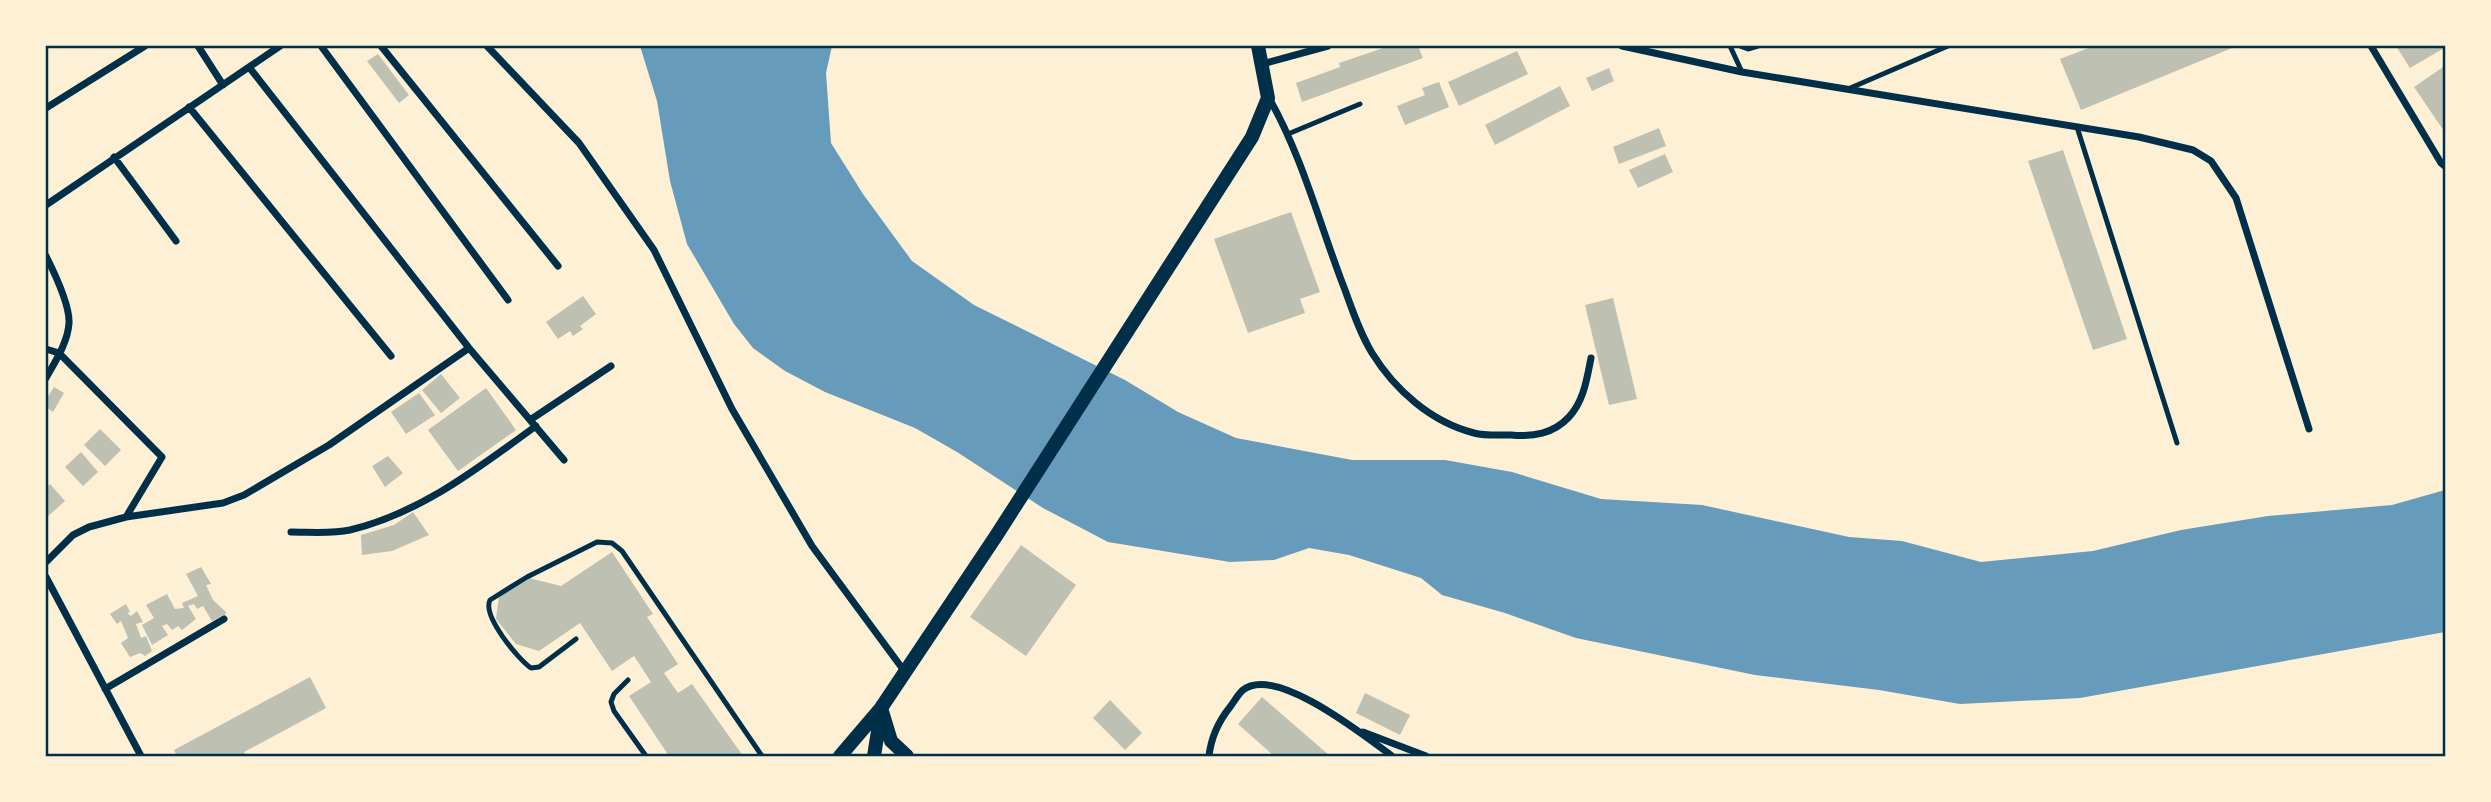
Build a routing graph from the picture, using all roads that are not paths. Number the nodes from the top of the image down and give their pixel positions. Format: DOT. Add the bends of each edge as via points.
graph roads {
  1 [pos="145,46"];
  2 [pos="198,46"];
  3 [pos="280,46"];
  4 [pos="321,46"];
  5 [pos="381,46"];
  6 [pos="487,46"];
  7 [pos="1258,46"];
  8 [pos="1328,46"];
  9 [pos="1622,46"];
  10 [pos="1730,46"];
  11 [pos="1740,46"];
  12 [pos="1758,46"];
  13 [pos="1948,46"];
  14 [pos="2371,46"];
  15 [pos="1262,64"];
  16 [pos="250,67"];
  17 [pos="1742,72"];
  18 [pos="223,85"];
  19 [pos="1847,89"];
  20 [pos="1268,98"];
  21 [pos="1360,104"];
  22 [pos="189,107"];
  23 [pos="46,108"];
  24 [pos="2077,127"];
  25 [pos="1288,134"];
  26 [pos="114,157"];
  27 [pos="2445,167"];
  28 [pos="46,205"];
  29 [pos="176,241"];
  30 [pos="46,256"];
  31 [pos="558,266"];
  32 [pos="508,300"];
  33 [pos="470,348"];
  34 [pos="46,349"];
  35 [pos="60,353"];
  36 [pos="391,356"];
  37 [pos="1591,358"];
  38 [pos="611,366"];
  39 [pos="46,378"];
  40 [pos="533,423"];
  41 [pos="2309,429"];
  42 [pos="2177,443"];
  43 [pos="564,460"];
  44 [pos="126,517"];
  45 [pos="291,532"];
  46 [pos="46,562"];
  47 [pos="46,577"];
  48 [pos="224,619"];
  49 [pos="576,639"];
  50 [pos="905,672"];
  51 [pos="628,680"];
  52 [pos="105,689"];
  53 [pos="881,708"];
  54 [pos="1356,729"];
  55 [pos="840,756"];
  56 [pos="141,757"];
  57 [pos="646,757"];
  58 [pos="762,757"];
  59 [pos="874,757"];
  60 [pos="907,757"];
  61 [pos="1209,757"];
  62 [pos="1392,757"];
  63 [pos="1426,757"];
  1 -- 23 [label="street"];
  2 -- 18 [label="street"];
  3 -- 16 [label="street"];
  4 -- 32 [label="street"];
  5 -- 31 [label="street"];
  6 -- 50 [label="street" via="579,144 654,250 732,409 812,546"];
  7 -- 15 [label="main road"];
  8 -- 15 [label="street"];
  9 -- 17 [label="street"];
  10 -- 17 [label="lane"];
  11 -- 12 [label="lane"];
  13 -- 19 [label="lane"];
  14 -- 27 [label="street"];
  15 -- 20 [label="main road"];
  16 -- 18 [label="street"];
  16 -- 33 [label="street"];
  17 -- 19 [label="street"];
  18 -- 22 [label="street"];
  19 -- 24 [label="street"];
  20 -- 25 [label="street"];
  20 -- 50 [label="main road" via="1252,137"];
  21 -- 25 [label="lane"];
  22 -- 26 [label="street"];
  22 -- 36 [label="street"];
  24 -- 41 [label="street" via="2193,150 2211,161 2235,198"];
  24 -- 42 [label="lane"];
  25 -- 37 [label="street" via="1363,337 1385,372 1417,405 1475,434 1549,432 1570,416 1580,400"];
  26 -- 28 [label="street"];
  26 -- 29 [label="street"];
  30 -- 35 [label="street" via="69,322"];
  33 -- 40 [label="street"];
  33 -- 44 [label="street" via="330,445 244,495 203,507"];
  34 -- 35 [label="street"];
  35 -- 39 [label="street"];
  35 -- 44 [label="street" via="162,457"];
  38 -- 40 [label="street"];
  40 -- 43 [label="street"];
  40 -- 45 [label="street" via="458,483 391,517 347,531"];
  44 -- 46 [label="street" via="73,535"];
  47 -- 52 [label="street"];
  48 -- 52 [label="street"];
  49 -- 58 [label="lane" via="531,668 496,627 487,605 527,578 597,542 612,542"];
  50 -- 53 [label="main road"];
  51 -- 57 [label="lane" via="611,702"];
  52 -- 56 [label="street"];
  53 -- 55 [label="main road"];
  53 -- 59 [label="main road"];
  53 -- 60 [label="main road" via="891,741"];
  54 -- 61 [label="street" via="1308,698 1255,685 1244,689 1221,719"];
  54 -- 62 [label="street"];
  54 -- 63 [label="street"];
}
